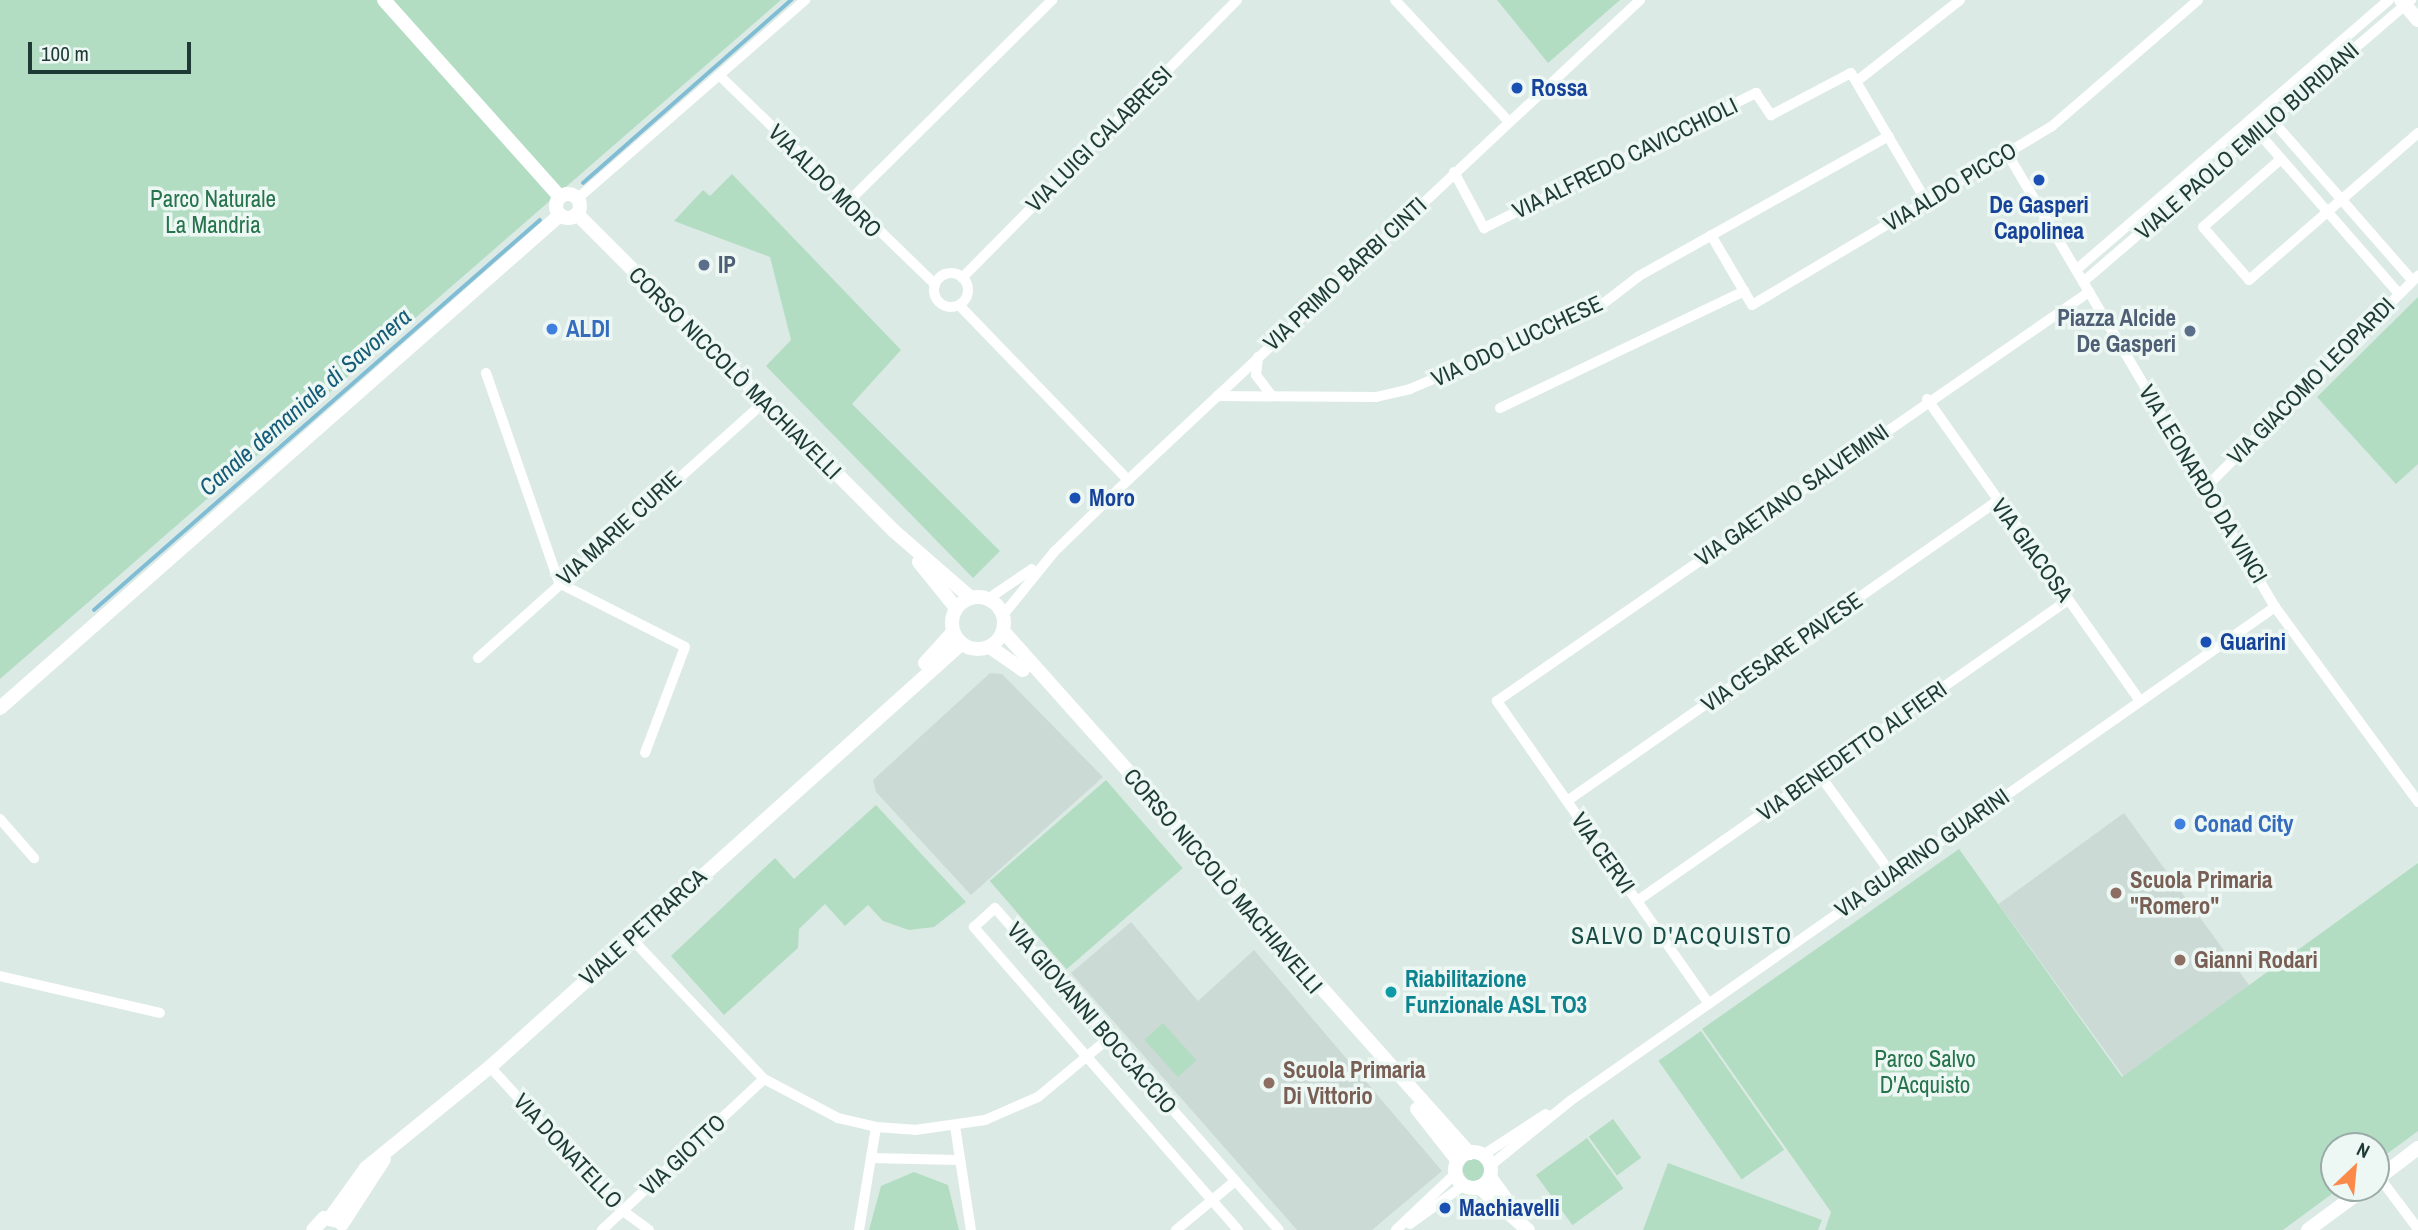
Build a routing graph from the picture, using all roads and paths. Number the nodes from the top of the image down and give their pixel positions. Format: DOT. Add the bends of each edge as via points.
graph roads {
  1 [pos="384,0"];
  2 [pos="805,0"];
  3 [pos="1052,0"];
  4 [pos="1237,0"];
  5 [pos="1395,0"];
  6 [pos="1640,0"];
  7 [pos="1960,0"];
  8 [pos="2198,0"];
  9 [pos="2389,0"];
  10 [pos="2405,2"];
  11 [pos="2418,20"];
  12 [pos="719,75"];
  13 [pos="1854,77"];
  14 [pos="2271,119"];
  15 [pos="1509,122"];
  16 [pos="2257,131"];
  17 [pos="2418,133"];
  18 [pos="1888,136"];
  19 [pos="2007,153"];
  20 [pos="2281,159"];
  21 [pos="1454,172"];
  22 [pos="560,197"];
  23 [pos="577,199"];
  24 [pos="2342,200"];
  25 [pos="1926,201"];
  26 [pos="847,203"];
  27 [pos="2327,212"];
  28 [pos="577,214"];
  29 [pos="560,215"];
  30 [pos="1711,235"];
  31 [pos="2076,270"];
  32 [pos="962,278"];
  33 [pos="2416,278"];
  34 [pos="935,284"];
  35 [pos="2086,287"];
  36 [pos="1744,291"];
  37 [pos="2399,294"];
  38 [pos="959,305"];
  39 [pos="1258,357"];
  40 [pos="486,373"];
  41 [pos="1217,396"];
  42 [pos="1272,396"];
  43 [pos="1927,399"];
  44 [pos="764,402"];
  45 [pos="1500,408"];
  46 [pos="1128,480"];
  47 [pos="2206,488"];
  48 [pos="1996,502"];
  49 [pos="894,531"];
  50 [pos="1054,552"];
  51 [pos="559,583"];
  52 [pos="971,598"];
  53 [pos="988,599"];
  54 [pos="2068,600"];
  55 [pos="2276,607"];
  56 [pos="956,608"];
  57 [pos="1003,615"];
  58 [pos="101,618"];
  59 [pos="1003,631"];
  60 [pos="957,638"];
  61 [pos="990,647"];
  62 [pos="478,658"];
  63 [pos="0,699"];
  64 [pos="1497,701"];
  65 [pos="2139,701"];
  66 [pos="0,708"];
  67 [pos="1076,715"];
  68 [pos="645,753"];
  69 [pos="1819,774"];
  70 [pos="1567,801"];
  71 [pos="2418,802"];
  72 [pos="0,819"];
  73 [pos="34,859"];
  74 [pos="1892,875"];
  75 [pos="1637,901"];
  76 [pos="631,938"];
  77 [pos="0,976"];
  78 [pos="1709,1004"];
  79 [pos="160,1013"];
  80 [pos="1109,1038"];
  81 [pos="1087,1058"];
  82 [pos="490,1067"];
  83 [pos="764,1079"];
  84 [pos="955,1126"];
  85 [pos="876,1127"];
  86 [pos="2418,1147"];
  87 [pos="871,1158"];
  88 [pos="959,1160"];
  89 [pos="1474,1169"];
  90 [pos="2390,1169"];
  91 [pos="1235,1181"];
  92 [pos="2390,1194"];
  93 [pos="1212,1200"];
  94 [pos="2346,1202"];
  95 [pos="623,1211"];
  96 [pos="339,1224"];
  97 [pos="1526,1227"];
  98 [pos="313,1230"];
  99 [pos="602,1230"];
  100 [pos="649,1230"];
  101 [pos="859,1230"];
  102 [pos="971,1230"];
  103 [pos="1176,1230"];
  104 [pos="1238,1230"];
  105 [pos="1279,1230"];
  106 [pos="1396,1230"];
  107 [pos="1402,1230"];
  108 [pos="2308,1230"];
  109 [pos="2418,1230"];
  1 -- 22 [label="street"];
  2 -- 12 [label="street"];
  3 -- 26 [label="street"];
  4 -- 32 [label="street, VIA LUIGI CALABRESI"];
  5 -- 15 [label="street"];
  6 -- 15 [label="street, VIA PRIMO BARBI CINTI"];
  7 -- 13 [label="street"];
  8 -- 19 [label="street, VIA ALDO PICCO" via="2051,127"];
  9 -- 31 [label="street, VIALE PAOLO EMILIO BURIDANI"];
  10 -- 11 [label="street"];
  10 -- 14 [label="street, VIALE PAOLO EMILIO BURIDANI"];
  12 -- 23 [label="street"];
  12 -- 26 [label="street, VIA ALDO MORO"];
  13 -- 18 [label="street"];
  13 -- 21 [label="street, VIA ALFREDO CAVICCHIOLI" via="1772,115 1756,93 1484,228"];
  14 -- 16 [label="street, VIALE PAOLO EMILIO BURIDANI"];
  14 -- 24 [label="street"];
  15 -- 21 [label="street, VIA PRIMO BARBI CINTI"];
  16 -- 20 [label="street"];
  16 -- 35 [label="street, VIALE PAOLO EMILIO BURIDANI"];
  17 -- 24 [label="street"];
  18 -- 25 [label="street"];
  18 -- 30 [label="street, VIA ODO LUCCHESE"];
  19 -- 25 [label="street, VIA ALDO PICCO"];
  19 -- 31 [label="street, VIA LEONARDO DA VINCI"];
  20 -- 27 [label="street"];
  20 -- 27 [label="street" via="2203,227 2249,280"];
  21 -- 39 [label="street, VIA PRIMO BARBI CINTI"];
  22 -- 23 [label="street"];
  22 -- 29 [label="street"];
  23 -- 28 [label="street"];
  24 -- 27 [label="street"];
  24 -- 33 [label="street"];
  25 -- 36 [label="street, VIA ALDO PICCO" via="1752,304"];
  26 -- 34 [label="street, VIA ALDO MORO"];
  27 -- 37 [label="street"];
  28 -- 29 [label="street"];
  28 -- 44 [label="street, CORSO NICCOLÒ MACHIAVELLI"];
  29 -- 58 [label="street"];
  30 -- 36 [label="street"];
  30 -- 42 [label="street, VIA ODO LUCCHESE" via="1595,310 1410,389 1376,397"];
  31 -- 35 [label="street, VIA LEONARDO DA VINCI"];
  32 -- 34 [label="street" via="947,274"];
  32 -- 38 [label="street" via="967,292"];
  33 -- 37 [label="street, VIA GIACOMO LEOPARDI"];
  34 -- 38 [label="street" via="940,302"];
  35 -- 43 [label="street, VIA GAETANO SALVEMINI"];
  35 -- 47 [label="street, VIA LEONARDO DA VINCI"];
  36 -- 45 [label="street"];
  37 -- 47 [label="street, VIA GIACOMO LEOPARDI"];
  38 -- 46 [label="street"];
  39 -- 41 [label="street, VIA PRIMO BARBI CINTI"];
  39 -- 42 [label="street" via="1256,375"];
  40 -- 51 [label="street"];
  41 -- 42 [label="street"];
  41 -- 46 [label="street, VIA PRIMO BARBI CINTI"];
  43 -- 48 [label="street, VIA GIACOSA"];
  43 -- 64 [label="street, VIA GAETANO SALVEMINI"];
  44 -- 49 [label="street, CORSO NICCOLÒ MACHIAVELLI"];
  44 -- 51 [label="street, VIA MARIE CURIE"];
  46 -- 50 [label="street, VIA PRIMO BARBI CINTI"];
  47 -- 55 [label="street, VIA LEONARDO DA VINCI"];
  48 -- 54 [label="street, VIA GIACOSA"];
  48 -- 70 [label="street, VIA CESARE PAVESE"];
  49 -- 52 [label="street, CORSO NICCOLÒ MACHIAVELLI"];
  49 -- 56 [label="street, CORSO NICCOLÒ MACHIAVELLI"];
  50 -- 53 [label="street, VIA PRIMO BARBI CINTI"];
  50 -- 57 [label="street, VIA PRIMO BARBI CINTI"];
  51 -- 62 [label="street, VIA MARIE CURIE"];
  51 -- 68 [label="street" via="684,647"];
  52 -- 53 [label="street"];
  52 -- 56 [label="street"];
  53 -- 57 [label="street"];
  54 -- 65 [label="street, VIA GIACOSA"];
  54 -- 69 [label="street, VIA BENEDETTO ALFIERI"];
  55 -- 65 [label="street, VIA GUARINO GUARINI"];
  55 -- 71 [label="street, VIA LEONARDO DA VINCI"];
  56 -- 60 [label="street"];
  57 -- 59 [label="street"];
  58 -- 63 [label="street"];
  58 -- 66 [label="street"];
  59 -- 61 [label="street"];
  59 -- 67 [label="street, CORSO NICCOLÒ MACHIAVELLI"];
  60 -- 61 [label="street"];
  60 -- 76 [label="street, VIALE PETRARCA"];
  61 -- 67 [label="street, CORSO NICCOLÒ MACHIAVELLI"];
  64 -- 70 [label="street, VIA CERVI"];
  65 -- 74 [label="street, VIA GUARINO GUARINI"];
  67 -- 89 [label="street, CORSO NICCOLÒ MACHIAVELLI"];
  69 -- 74 [label="street"];
  69 -- 75 [label="street, VIA BENEDETTO ALFIERI"];
  70 -- 75 [label="street, VIA CERVI"];
  72 -- 73 [label="street"];
  74 -- 78 [label="street, VIA GUARINO GUARINI"];
  75 -- 78 [label="street, VIA CERVI"];
  76 -- 82 [label="street, VIALE PETRARCA"];
  76 -- 83 [label="street"];
  77 -- 79 [label="street"];
  78 -- 89 [label="street, VIA GUARINO GUARINI"];
  80 -- 81 [label="street"];
  80 -- 81 [label="street, VIA GIOVANNI BOCCACCIO" via="995,908 989,913 974,927"];
  80 -- 91 [label="street, VIA GIOVANNI BOCCACCIO"];
  81 -- 84 [label="street" via="1038,1097"];
  81 -- 93 [label="street, VIA GIOVANNI BOCCACCIO"];
  82 -- 95 [label="street, VIA DONATELLO"];
  82 -- 96 [label="street, VIALE PETRARCA" via="343,1192"];
  83 -- 85 [label="street" via="838,1118"];
  83 -- 95 [label="street, VIA GIOTTO"];
  84 -- 85 [label="street"];
  84 -- 88 [label="street"];
  85 -- 87 [label="street"];
  86 -- 90 [label="street"];
  87 -- 88 [label="street"];
  87 -- 101 [label="street"];
  88 -- 102 [label="street"];
  89 -- 97 [label="street, CORSO NICCOLÒ MACHIAVELLI"];
  89 -- 106 [label="street"];
  89 -- 107 [label="street"];
  91 -- 93 [label="street"];
  91 -- 105 [label="street, VIA GIOVANNI BOCCACCIO"];
  92 -- 109 [label="street"];
  93 -- 103 [label="street"];
  93 -- 104 [label="street, VIA GIOVANNI BOCCACCIO"];
  94 -- 108 [label="street"];
  95 -- 99 [label="street, VIA GIOTTO"];
  95 -- 100 [label="street, VIA DONATELLO"];
  96 -- 98 [label="street"];
}
